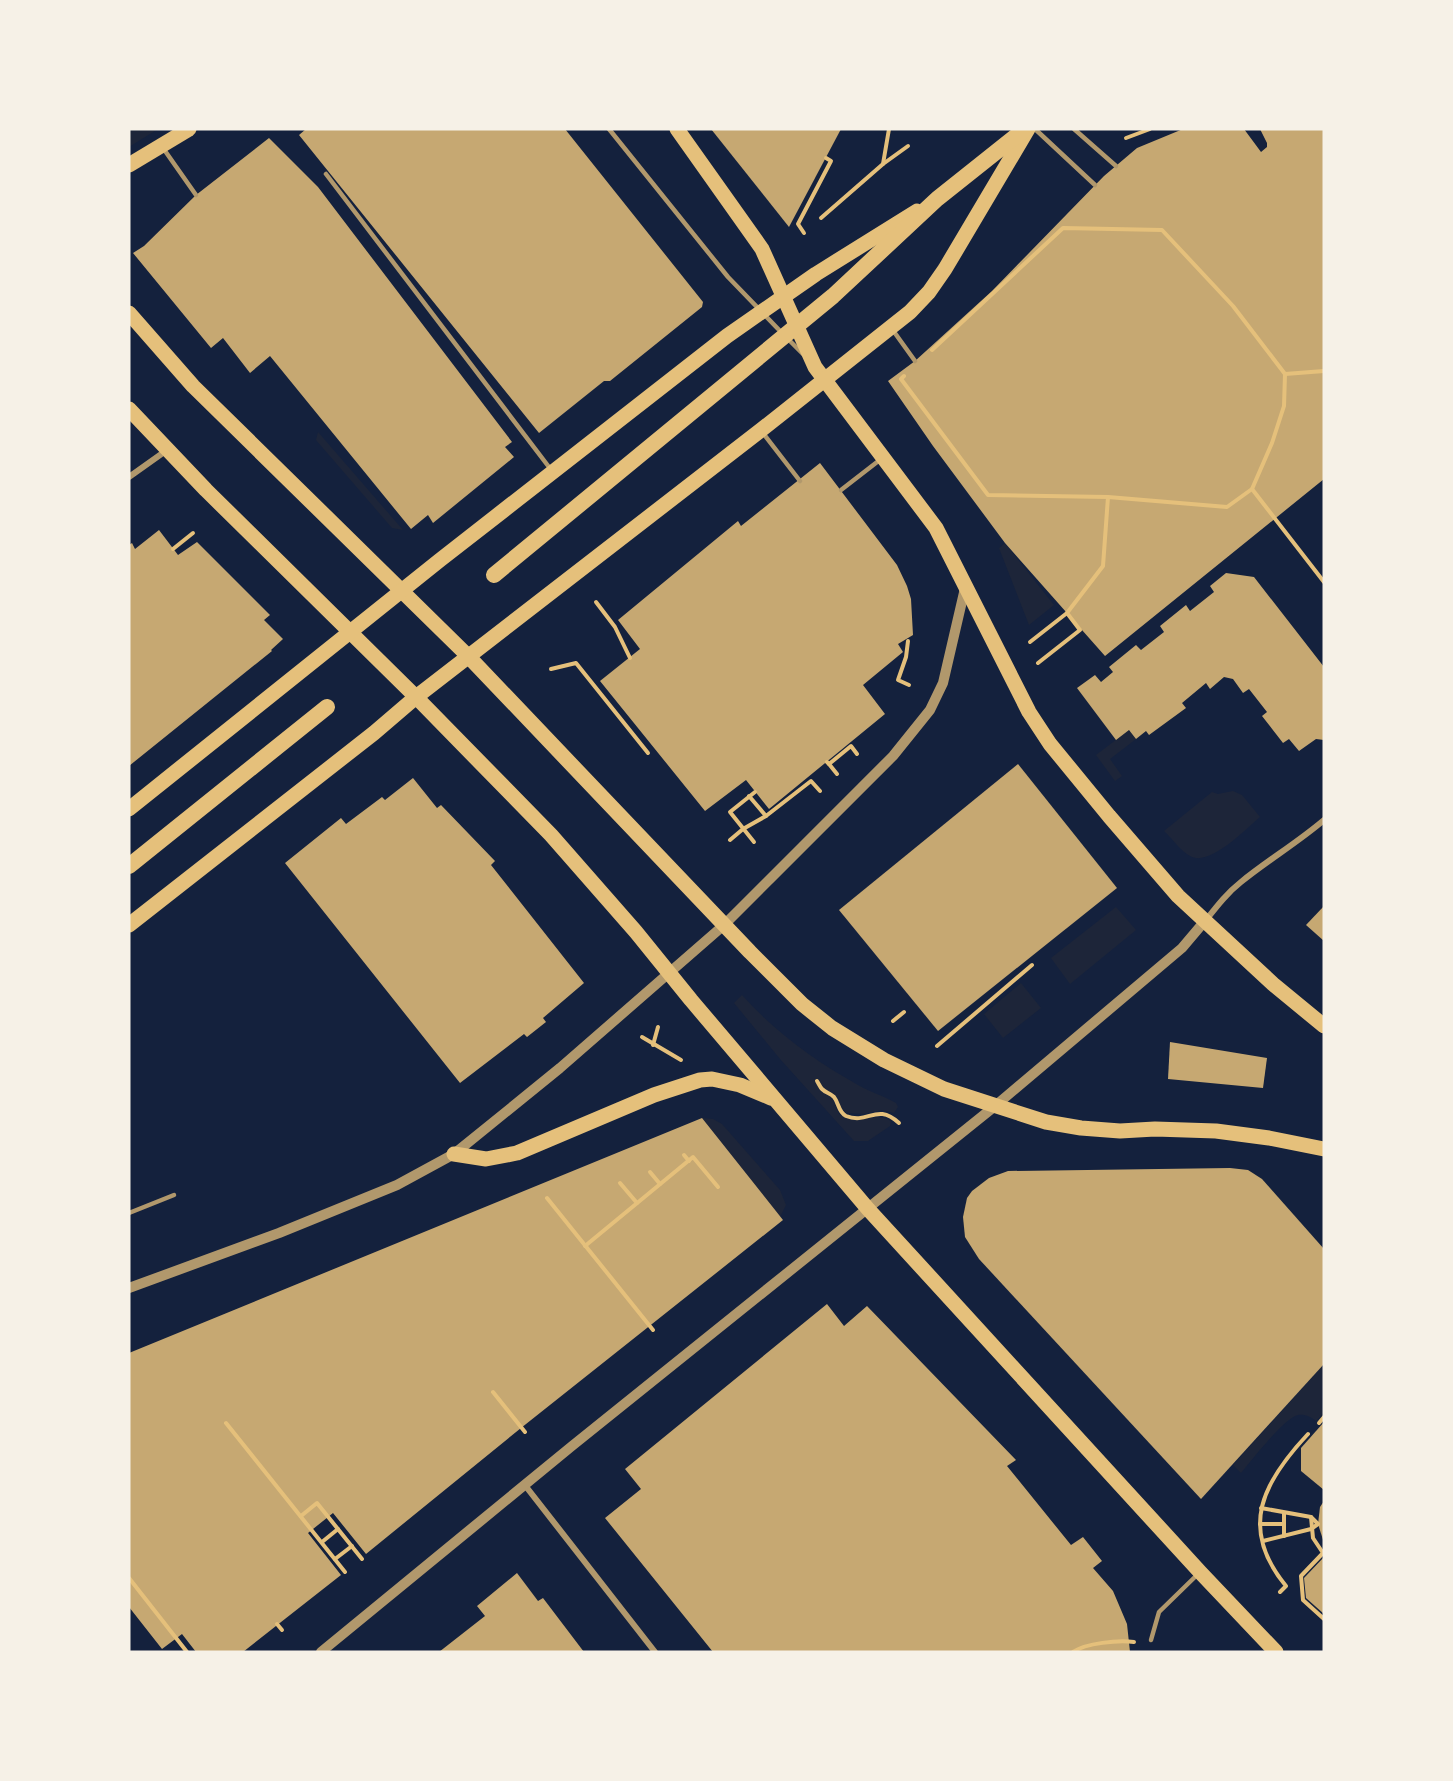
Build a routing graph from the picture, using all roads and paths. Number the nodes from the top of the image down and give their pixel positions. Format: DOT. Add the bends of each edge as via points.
graph roads {
  1 [pos="189,129"];
  2 [pos="609,129"];
  3 [pos="677,129"];
  4 [pos="889,129"];
  5 [pos="1027,129"];
  6 [pos="1035,129"];
  7 [pos="1074,129"];
  8 [pos="1150,129"];
  9 [pos="1126,138"];
  10 [pos="161,145"];
  11 [pos="908,146"];
  12 [pos="826,158"];
  13 [pos="883,164"];
  14 [pos="129,165"];
  15 [pos="1116,166"];
  16 [pos="326,174"];
  17 [pos="1095,185"];
  18 [pos="196,195"];
  19 [pos="937,199"];
  20 [pos="821,218"];
  21 [pos="804,233"];
  22 [pos="129,313"];
  23 [pos="890,327"];
  24 [pos="927,355"];
  25 [pos="915,361"];
  26 [pos="815,366"];
  27 [pos="910,371"];
  28 [pos="1324,371"];
  29 [pos="1285,374"];
  30 [pos="129,409"];
  31 [pos="761,430"];
  32 [pos="167,450"];
  33 [pos="883,457"];
  34 [pos="553,473"];
  35 [pos="129,477"];
  36 [pos="800,481"];
  37 [pos="1252,489"];
  38 [pos="841,490"];
  39 [pos="1108,496"];
  40 [pos="193,533"];
  41 [pos="173,549"];
  42 [pos="494,575"];
  43 [pos="1324,582"];
  44 [pos="966,584"];
  45 [pos="402,591"];
  46 [pos="596,602"];
  47 [pos="1067,613"];
  48 [pos="350,632"];
  49 [pos="908,641"];
  50 [pos="1029,642"];
  51 [pos="468,657"];
  52 [pos="630,658"];
  53 [pos="1038,663"];
  54 [pos="551,669"];
  55 [pos="909,685"];
  56 [pos="416,697"];
  57 [pos="327,707"];
  58 [pos="648,753"];
  59 [pos="857,754"];
  60 [pos="837,774"];
  61 [pos="820,791"];
  62 [pos="755,792"];
  63 [pos="749,796"];
  64 [pos="129,809"];
  65 [pos="766,816"];
  66 [pos="1324,820"];
  67 [pos="743,829"];
  68 [pos="730,840"];
  69 [pos="754,842"];
  70 [pos="129,866"];
  71 [pos="1204,922"];
  72 [pos="129,925"];
  73 [pos="724,925"];
  74 [pos="1032,965"];
  75 [pos="669,973"];
  76 [pos="904,1012"];
  77 [pos="893,1021"];
  78 [pos="1324,1026"];
  79 [pos="658,1028"];
  80 [pos="642,1037"];
  81 [pos="653,1044"];
  82 [pos="937,1046"];
  83 [pos="681,1060"];
  84 [pos="818,1081"];
  85 [pos="779,1103"];
  86 [pos="995,1106"];
  87 [pos="899,1123"];
  88 [pos="1324,1149"];
  89 [pos="454,1154"];
  90 [pos="684,1155"];
  91 [pos="689,1161"];
  92 [pos="650,1172"];
  93 [pos="620,1183"];
  94 [pos="660,1184"];
  95 [pos="718,1187"];
  96 [pos="174,1195"];
  97 [pos="547,1198"];
  98 [pos="637,1203"];
  99 [pos="868,1209"];
  100 [pos="129,1213"];
  101 [pos="585,1246"];
  102 [pos="129,1288"];
  103 [pos="652,1330"];
  104 [pos="493,1392"];
  105 [pos="1324,1417"];
  106 [pos="226,1423"];
  107 [pos="1319,1423"];
  108 [pos="525,1432"];
  109 [pos="1308,1434"];
  110 [pos="524,1484"];
  111 [pos="1260,1508"];
  112 [pos="1284,1512"];
  113 [pos="301,1516"];
  114 [pos="1260,1524"];
  115 [pos="1283,1524"];
  116 [pos="338,1529"];
  117 [pos="1311,1529"];
  118 [pos="1284,1536"];
  119 [pos="1263,1541"];
  120 [pos="322,1542"];
  121 [pos="351,1545"];
  122 [pos="334,1559"];
  123 [pos="362,1559"];
  124 [pos="345,1572"];
  125 [pos="1200,1572"];
  126 [pos="129,1578"];
  127 [pos="1280,1592"];
  128 [pos="1324,1619"];
  129 [pos="277,1624"];
  130 [pos="282,1630"];
  131 [pos="1151,1640"];
  132 [pos="1141,1644"];
  133 [pos="187,1652"];
  134 [pos="321,1652"];
  135 [pos="655,1652"];
  136 [pos="1073,1652"];
  137 [pos="1276,1652"];
  1 -- 10 [label="main road"];
  2 -- 26 [label="lane" via="728,278"];
  3 -- 26 [label="main road" via="762,249"];
  4 -- 13 [label="path"];
  5 -- 19 [label="highway"];
  5 -- 23 [label="main road" via="945,269 910,312"];
  6 -- 17 [label="lane"];
  7 -- 15 [label="lane"];
  8 -- 9 [label="path"];
  10 -- 14 [label="main road"];
  10 -- 18 [label="lane"];
  11 -- 13 [label="path"];
  12 -- 21 [label="path" via="831,160 798,224"];
  13 -- 20 [label="path"];
  16 -- 34 [label="lane"];
  19 -- 34 [label="main road" via="816,273 727,336"];
  19 -- 42 [label="highway" via="833,296"];
  22 -- 45 [label="main road" via="219,412"];
  23 -- 25 [label="lane"];
  23 -- 31 [label="main road"];
  24 -- 29 [label="path" via="1063,228 1162,230 1233,306"];
  26 -- 33 [label="main road"];
  27 -- 39 [label="path" via="901,379 988,495"];
  28 -- 29 [label="path"];
  29 -- 37 [label="path" via="1284,405"];
  30 -- 32 [label="main road"];
  31 -- 36 [label="lane"];
  31 -- 51 [label="main road"];
  32 -- 35 [label="street"];
  32 -- 48 [label="main road"];
  33 -- 38 [label="lane"];
  33 -- 44 [label="main road" via="930,518"];
  34 -- 45 [label="main road"];
  37 -- 39 [label="path" via="1227,507"];
  37 -- 43 [label="path"];
  39 -- 47 [label="path" via="1103,567"];
  40 -- 41 [label="path"];
  44 -- 71 [label="main road" via="1035,724 1167,884"];
  44 -- 73 [label="street" via="946,676 930,710 893,756"];
  45 -- 48 [label="main road"];
  45 -- 51 [label="main road"];
  46 -- 52 [label="path" via="615,627"];
  47 -- 50 [label="path"];
  47 -- 53 [label="path" via="1080,630"];
  48 -- 56 [label="main road"];
  48 -- 64 [label="main road"];
  49 -- 55 [label="path" via="898,680"];
  51 -- 56 [label="main road"];
  51 -- 73 [label="main road"];
  54 -- 58 [label="path" via="576,663"];
  56 -- 72 [label="main road"];
  56 -- 75 [label="main road" via="551,835"];
  57 -- 70 [label="highway"];
  59 -- 60 [label="path" via="851,746 828,763"];
  61 -- 65 [label="path" via="811,781"];
  62 -- 63 [label="path"];
  63 -- 65 [label="path"];
  63 -- 67 [label="path" via="730,812"];
  65 -- 67 [label="path"];
  66 -- 71 [label="street" via="1241,881"];
  67 -- 68 [label="path"];
  67 -- 69 [label="path"];
  71 -- 78 [label="main road"];
  71 -- 86 [label="street" via="1182,948"];
  73 -- 75 [label="street"];
  73 -- 86 [label="main road" via="802,1004 846,1037 896,1067"];
  74 -- 82 [label="path"];
  75 -- 85 [label="main road"];
  75 -- 89 [label="street"];
  76 -- 77 [label="path"];
  79 -- 81 [label="path"];
  80 -- 81 [label="path"];
  81 -- 83 [label="path"];
  84 -- 87 [label="path" via="845,1115 880,1113"];
  85 -- 89 [label="main road" via="740,1085 700,1080 654,1095 517,1153 486,1159"];
  85 -- 99 [label="main road"];
  86 -- 88 [label="main road" via="1081,1128 1216,1131"];
  86 -- 99 [label="street"];
  89 -- 102 [label="street" via="361,1202"];
  90 -- 91 [label="path"];
  91 -- 94 [label="path"];
  91 -- 95 [label="path" via="693,1157"];
  92 -- 94 [label="path"];
  93 -- 98 [label="path"];
  94 -- 98 [label="path"];
  96 -- 100 [label="lane"];
  97 -- 101 [label="path"];
  98 -- 101 [label="path"];
  99 -- 110 [label="street"];
  99 -- 125 [label="main road"];
  101 -- 103 [label="path"];
  104 -- 108 [label="path"];
  105 -- 107 [label="path"];
  106 -- 113 [label="path"];
  109 -- 111 [label="path" via="1278,1471"];
  110 -- 134 [label="street"];
  110 -- 135 [label="street"];
  111 -- 112 [label="path"];
  111 -- 114 [label="path"];
  112 -- 115 [label="path"];
  112 -- 117 [label="path" via="1311,1517 1318,1524"];
  113 -- 116 [label="path" via="317,1503"];
  113 -- 120 [label="path"];
  114 -- 115 [label="path"];
  114 -- 119 [label="path"];
  115 -- 118 [label="path"];
  116 -- 120 [label="path"];
  116 -- 121 [label="path"];
  117 -- 118 [label="path"];
  117 -- 128 [label="path" via="1323,1553 1301,1576 1303,1600"];
  118 -- 119 [label="path"];
  119 -- 127 [label="path" via="1270,1562 1286,1586"];
  120 -- 122 [label="path"];
  121 -- 122 [label="path"];
  121 -- 123 [label="path"];
  122 -- 124 [label="path"];
  125 -- 131 [label="lane" via="1159,1612"];
  125 -- 137 [label="main road"];
  126 -- 133 [label="path"];
  129 -- 130 [label="path"];
  132 -- 136 [label="path" via="1110,1642"];
}
